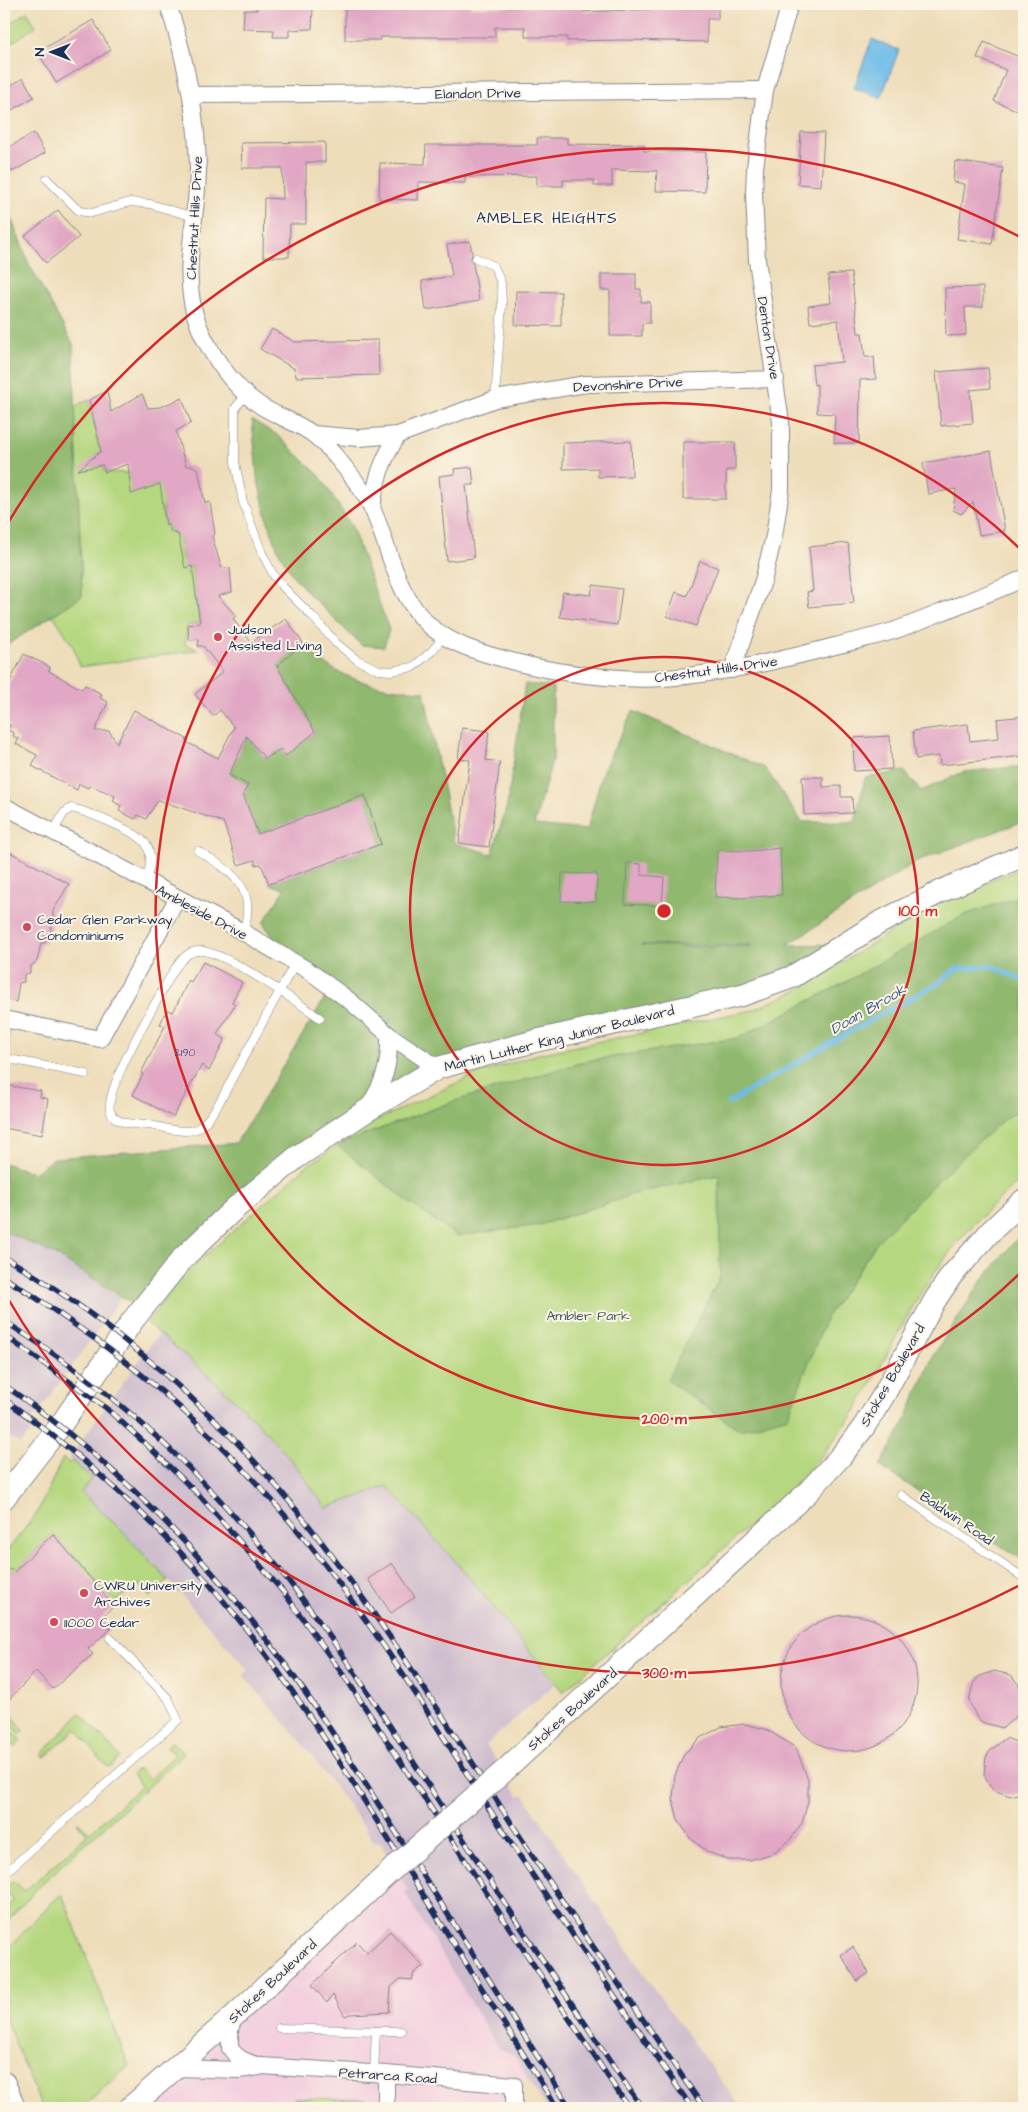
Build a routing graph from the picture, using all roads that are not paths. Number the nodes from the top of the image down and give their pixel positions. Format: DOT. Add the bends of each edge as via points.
graph roads {
  1 [pos="168,4"];
  2 [pos="790,4"];
  3 [pos="765,90"];
  4 [pos="191,95"];
  5 [pos="47,179"];
  6 [pos="194,217"];
  7 [pos="476,258"];
  8 [pos="776,379"];
  9 [pos="247,394"];
  10 [pos="495,399"];
  11 [pos="313,434"];
  12 [pos="398,435"];
  13 [pos="372,508"];
  14 [pos="1024,578"];
  15 [pos="444,636"];
  16 [pos="732,670"];
  17 [pos="4,806"];
  18 [pos="53,832"];
  19 [pos="198,851"];
  20 [pos="1024,855"];
  21 [pos="144,882"];
  22 [pos="177,899"];
  23 [pos="243,932"];
  24 [pos="295,963"];
  25 [pos="280,990"];
  26 [pos="320,1018"];
  27 [pos="5,1020"];
  28 [pos="389,1035"];
  29 [pos="4,1044"];
  30 [pos="4,1058"];
  31 [pos="438,1068"];
  32 [pos="86,1074"];
  33 [pos="366,1112"];
  34 [pos="1024,1200"];
  35 [pos="901,1495"];
  36 [pos="4,1498"];
  37 [pos="1024,1578"];
  38 [pos="110,1638"];
  39 [pos="4,1874"];
  40 [pos="234,2016"];
  41 [pos="278,2028"];
  42 [pos="376,2031"];
  43 [pos="401,2032"];
  44 [pos="261,2066"];
  45 [pos="176,2068"];
  46 [pos="380,2073"];
  47 [pos="4,2083"];
  48 [pos="14,2108"];
  49 [pos="130,2108"];
  50 [pos="386,2108"];
  51 [pos="514,2108"];
  1 -- 4 [label="street, Chestnut Hills Drive"];
  2 -- 3 [label="street, Denton Drive"];
  3 -- 4 [label="street, Elandon Drive"];
  3 -- 8 [label="street, Denton Drive" via="754,202 757,260"];
  4 -- 6 [label="street, Chestnut Hills Drive" via="198,168"];
  5 -- 6 [label="lane" via="79,211 92,213 130,202 150,204"];
  6 -- 9 [label="street, Chestnut Hills Drive" via="189,266 194,311 210,349"];
  7 -- 10 [label="lane" via="494,266 501,283"];
  8 -- 10 [label="street, Devonshire Drive" via="586,384"];
  8 -- 16 [label="street, Denton Drive" via="782,448 780,499 763,581"];
  9 -- 11 [label="street, Chestnut Hills Drive" via="268,410"];
  9 -- 15 [label="lane" via="235,408 234,462 243,502 274,576 336,643 357,660 379,670 413,667"];
  10 -- 12 [label="street, Devonshire Drive"];
  11 -- 12 [label="street, Devonshire Drive" via="359,438"];
  11 -- 13 [label="street, Chestnut Hills Drive" via="341,463"];
  12 -- 13 [label="street" via="381,465"];
  13 -- 15 [label="street, Chestnut Hills Drive" via="394,573 409,602 430,626"];
  14 -- 16 [label="street, Chestnut Hills Drive" via="892,631 793,658"];
  15 -- 16 [label="street, Chestnut Hills Drive" via="479,652 578,673 663,678"];
  17 -- 18 [label="street, Ambleside Drive"];
  18 -- 21 [label="street, Ambleside Drive"];
  18 -- 21 [label="lane" via="64,813 71,808 134,835 146,844 148,852 150,871"];
  19 -- 23 [label="lane" via="228,870 245,891 249,905"];
  20 -- 31 [label="main road, Martin Luther King Junior Boulevard" via="879,923 792,977 750,992 535,1041"];
  21 -- 22 [label="street, Ambleside Drive"];
  22 -- 23 [label="street, Ambleside Drive"];
  22 -- 27 [label="street" via="100,1039"];
  23 -- 24 [label="street, Ambleside Drive"];
  24 -- 25 [label="lane"];
  24 -- 28 [label="street, Ambleside Drive" via="350,1001"];
  25 -- 25 [label="lane" via="223,1094 200,1127 187,1131 120,1122 111,1114 108,1107 116,1079 182,959 192,952 206,951"];
  25 -- 26 [label="lane"];
  27 -- 29 [label="lane"];
  28 -- 31 [label="street, Ambleside Drive"];
  28 -- 33 [label="street" via="387,1072"];
  30 -- 32 [label="lane"];
  31 -- 33 [label="main road, Martin Luther King Junior Boulevard"];
  33 -- 36 [label="main road, Martin Luther King Junior Boulevard" via="297,1157 234,1209 184,1258 133,1320 60,1426"];
  34 -- 40 [label="main road, Stokes Boulevard, bridge" via="951,1276 934,1300 863,1428 808,1492"];
  35 -- 37 [label="lane, Baldwin Road"];
  38 -- 39 [label="lane" via="168,1698 178,1720"];
  40 -- 44 [label="street, Petrarca Road" via="229,2042 231,2051 248,2063"];
  40 -- 45 [label="main road, Stokes Boulevard"];
  41 -- 42 [label="lane"];
  42 -- 43 [label="lane"];
  42 -- 46 [label="lane"];
  44 -- 45 [label="street, Petrarca Road" via="239,2070"];
  44 -- 46 [label="street, Petrarca Road"];
  45 -- 49 [label="main road, Stokes Boulevard"];
  46 -- 50 [label="street"];
  46 -- 51 [label="street, Petrarca Road" via="514,2084"];
  47 -- 48 [label="main road"];
}
